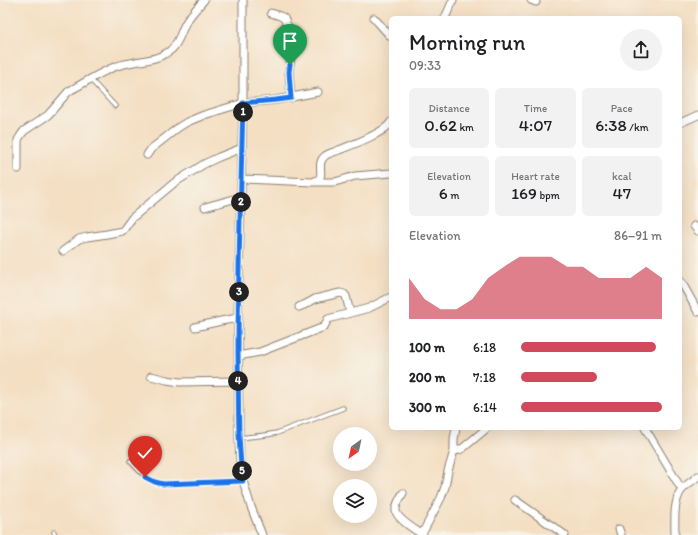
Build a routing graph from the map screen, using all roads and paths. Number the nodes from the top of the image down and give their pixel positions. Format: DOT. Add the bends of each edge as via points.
graph roads {
  1 [pos="204,0"];
  2 [pos="243,0"];
  3 [pos="453,0"];
  4 [pos="271,13"];
  5 [pos="447,16"];
  6 [pos="374,18"];
  7 [pos="389,35"];
  8 [pos="91,80"];
  9 [pos="318,92"];
  10 [pos="291,98"];
  11 [pos="243,103"];
  12 [pos="115,106"];
  13 [pos="698,115"];
  14 [pos="682,122"];
  15 [pos="389,126"];
  16 [pos="242,148"];
  17 [pos="147,155"];
  18 [pos="18,168"];
  19 [pos="389,173"];
  20 [pos="241,179"];
  21 [pos="313,182"];
  22 [pos="241,197"];
  23 [pos="205,207"];
  24 [pos="64,251"];
  25 [pos="682,282"];
  26 [pos="389,298"];
  27 [pos="299,307"];
  28 [pos="698,312"];
  29 [pos="350,313"];
  30 [pos="238,318"];
  31 [pos="195,328"];
  32 [pos="238,356"];
  33 [pos="151,376"];
  34 [pos="238,381"];
  35 [pos="343,408"];
  36 [pos="456,430"];
  37 [pos="485,430"];
  38 [pos="646,430"];
  39 [pos="239,438"];
  40 [pos="454,451"];
  41 [pos="130,461"];
  42 [pos="698,476"];
  43 [pos="243,481"];
  44 [pos="682,490"];
  45 [pos="402,493"];
  46 [pos="515,500"];
  47 [pos="262,535"];
  48 [pos="422,535"];
  49 [pos="565,535"];
  50 [pos="675,535"];
  1 -- 8 [label="street" via="191,14 174,48 156,58 117,66"];
  2 -- 11 [label="street"];
  3 -- 5 [label="street"];
  4 -- 10 [label="street" via="284,18 292,34 289,72"];
  6 -- 7 [label="street"];
  8 -- 12 [label="lane"];
  8 -- 18 [label="street" via="68,92 48,116 23,132 18,140"];
  9 -- 10 [label="street"];
  10 -- 11 [label="street"];
  11 -- 16 [label="street"];
  11 -- 17 [label="street" via="187,122 151,149"];
  13 -- 14 [label="street"];
  15 -- 21 [label="street" via="325,155 320,163 320,176"];
  16 -- 20 [label="street"];
  16 -- 24 [label="street" via="204,164 174,183 132,218 122,231 79,239"];
  19 -- 21 [label="street" via="355,176 335,182"];
  20 -- 21 [label="street"];
  20 -- 22 [label="street"];
  22 -- 23 [label="street"];
  22 -- 30 [label="street"];
  25 -- 28 [label="street"];
  26 -- 29 [label="street" via="369,308"];
  27 -- 29 [label="street" via="315,299 340,293 346,296"];
  29 -- 32 [label="street" via="328,319 324,327 260,352"];
  30 -- 31 [label="street"];
  30 -- 32 [label="street"];
  32 -- 34 [label="street"];
  33 -- 34 [label="street" via="180,382"];
  34 -- 39 [label="street"];
  35 -- 39 [label="lane" via="277,433"];
  36 -- 40 [label="street"];
  37 -- 40 [label="street" via="463,448"];
  38 -- 44 [label="street"];
  39 -- 43 [label="street"];
  40 -- 48 [label="street" via="445,487"];
  41 -- 43 [label="lane" via="145,477 163,484"];
  42 -- 44 [label="street"];
  43 -- 47 [label="street"];
  44 -- 50 [label="street" via="677,499"];
  45 -- 48 [label="street" via="396,514"];
  46 -- 49 [label="street"];
}
